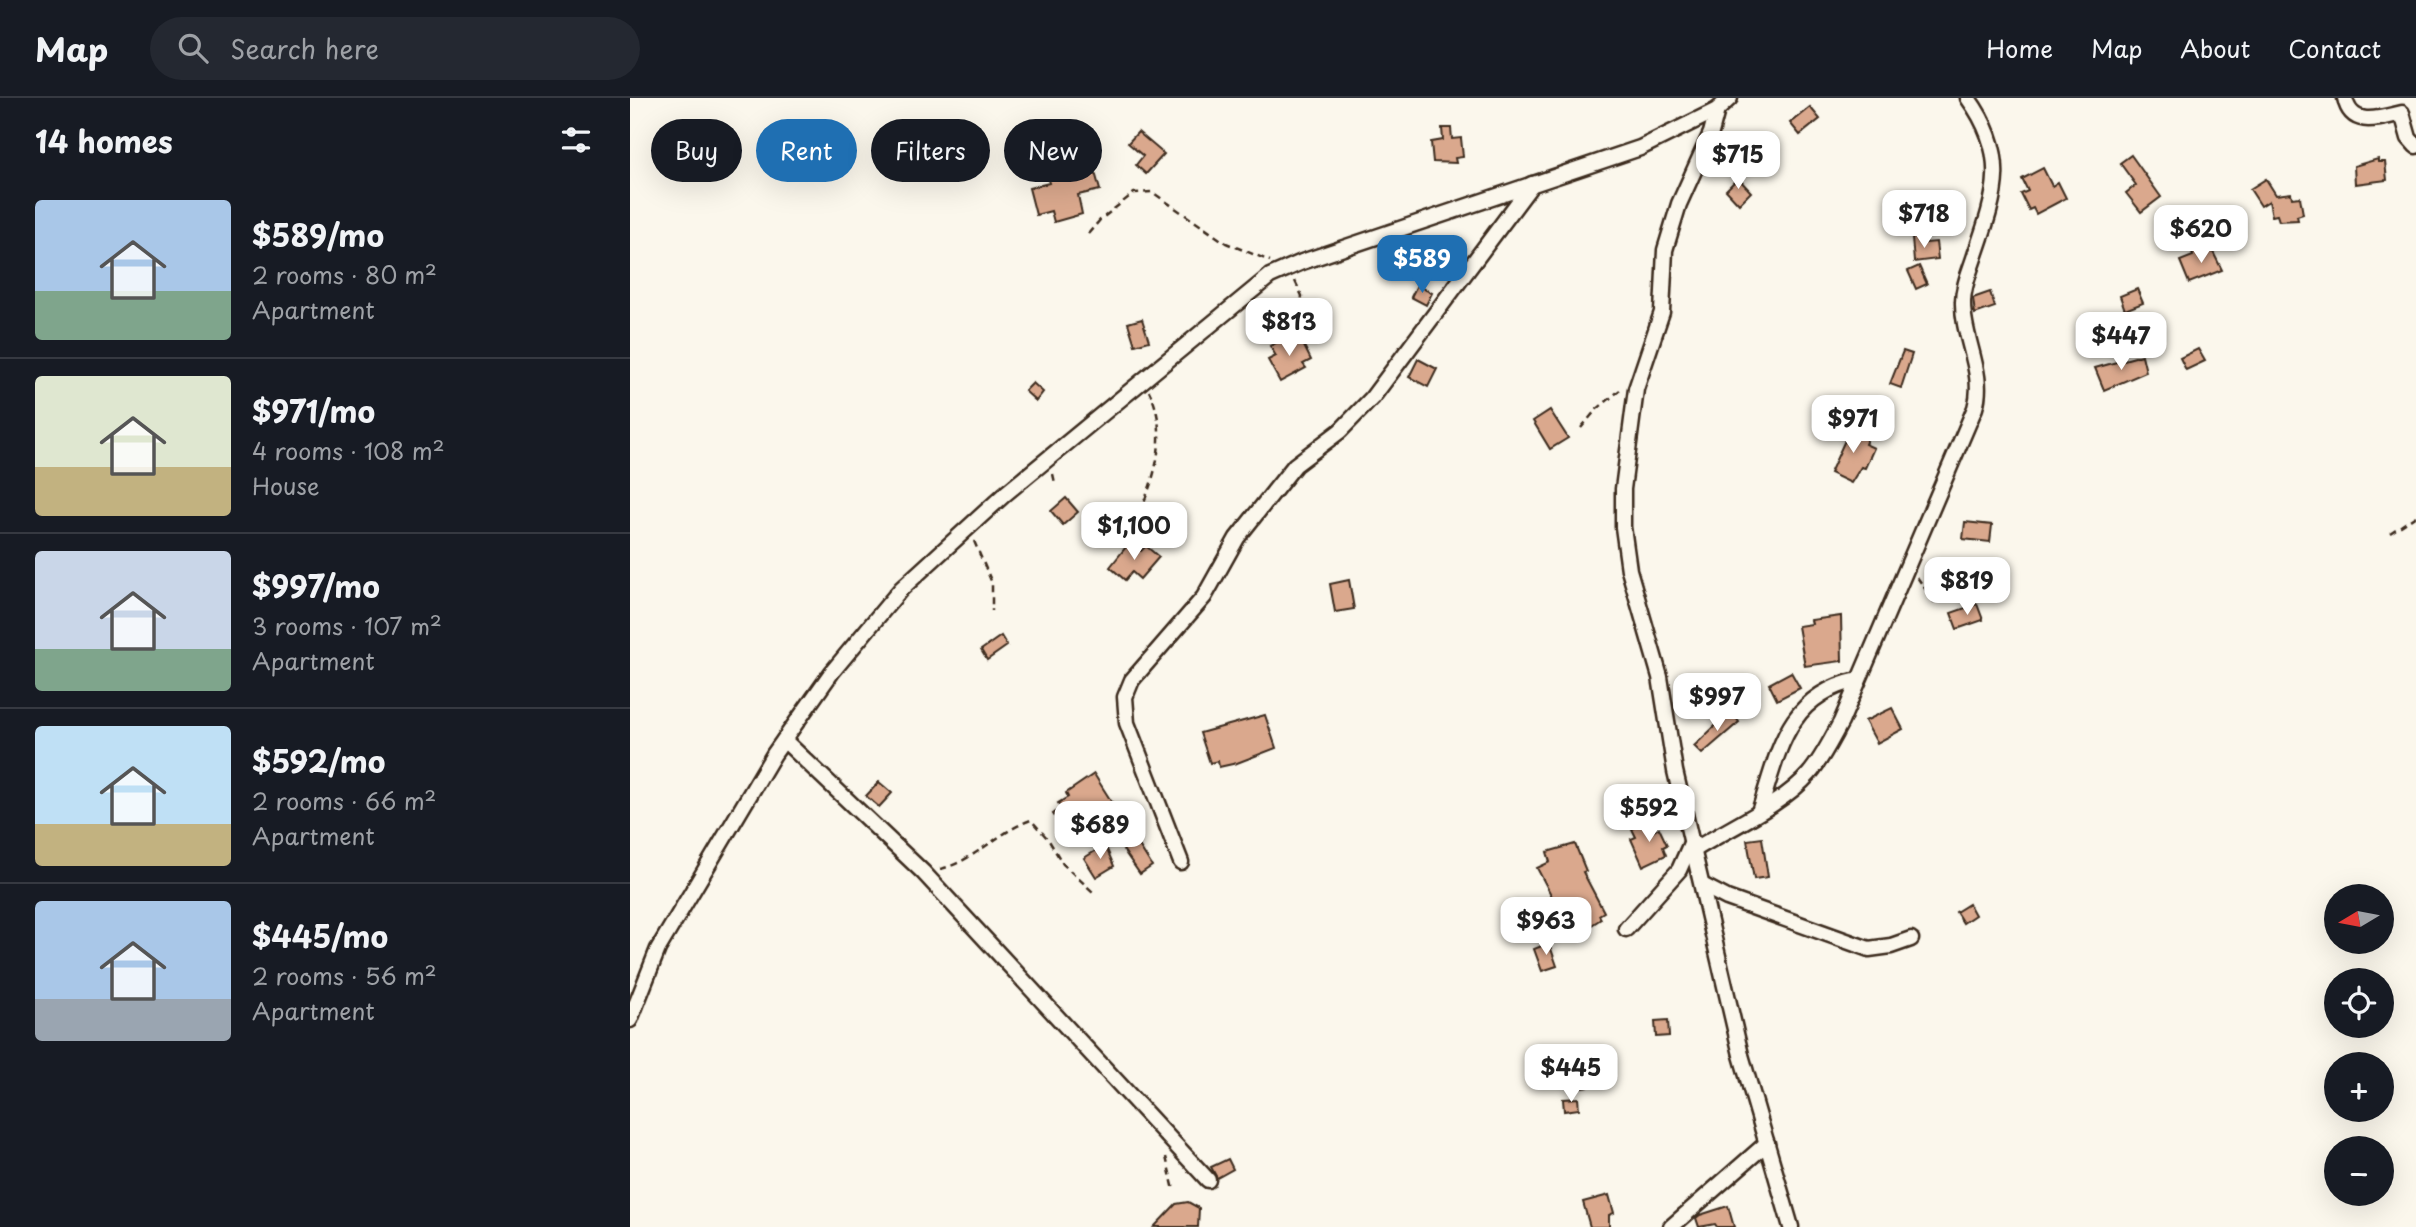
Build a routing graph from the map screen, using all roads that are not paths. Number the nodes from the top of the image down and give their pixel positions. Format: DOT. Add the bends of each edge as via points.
graph roads {
  1 [pos="1730,98"];
  2 [pos="1968,98"];
  3 [pos="2345,98"];
  4 [pos="1717,110"];
  5 [pos="2416,146"];
  6 [pos="1532,184"];
  7 [pos="1858,680"];
  8 [pos="784,740"];
  9 [pos="1760,809"];
  10 [pos="1693,845"];
  11 [pos="1181,862"];
  12 [pos="1702,885"];
  13 [pos="1626,929"];
  14 [pos="1911,939"];
  15 [pos="630,1020"];
  16 [pos="1767,1143"];
  17 [pos="1208,1180"];
  18 [pos="1671,1227"];
  19 [pos="1791,1227"];
  1 -- 4 [label="street"];
  2 -- 7 [label="street" via="1988,136 1996,168 1993,202 1963,302 1978,397"];
  3 -- 5 [label="street" via="2361,120 2402,113"];
  4 -- 6 [label="street" via="1640,148"];
  4 -- 10 [label="street" via="1665,250 1662,312 1640,370 1623,489 1625,549 1658,667"];
  6 -- 8 [label="street" via="1289,268 1241,297 901,590 832,672"];
  6 -- 11 [label="street" via="1373,398 1340,431 1295,465 1237,538 1204,597 1132,680 1125,696 1127,723"];
  7 -- 9 [label="street" via="1840,722 1808,774 1788,793"];
  7 -- 9 [label="street" via="1811,702 1789,723"];
  8 -- 15 [label="street" via="658,949"];
  8 -- 17 [label="street" via="923,872"];
  9 -- 10 [label="street"];
  10 -- 12 [label="street"];
  10 -- 13 [label="street" via="1679,870"];
  12 -- 14 [label="street" via="1869,949"];
  12 -- 16 [label="street" via="1741,1055"];
  16 -- 18 [label="street"];
  16 -- 19 [label="street"];
}
